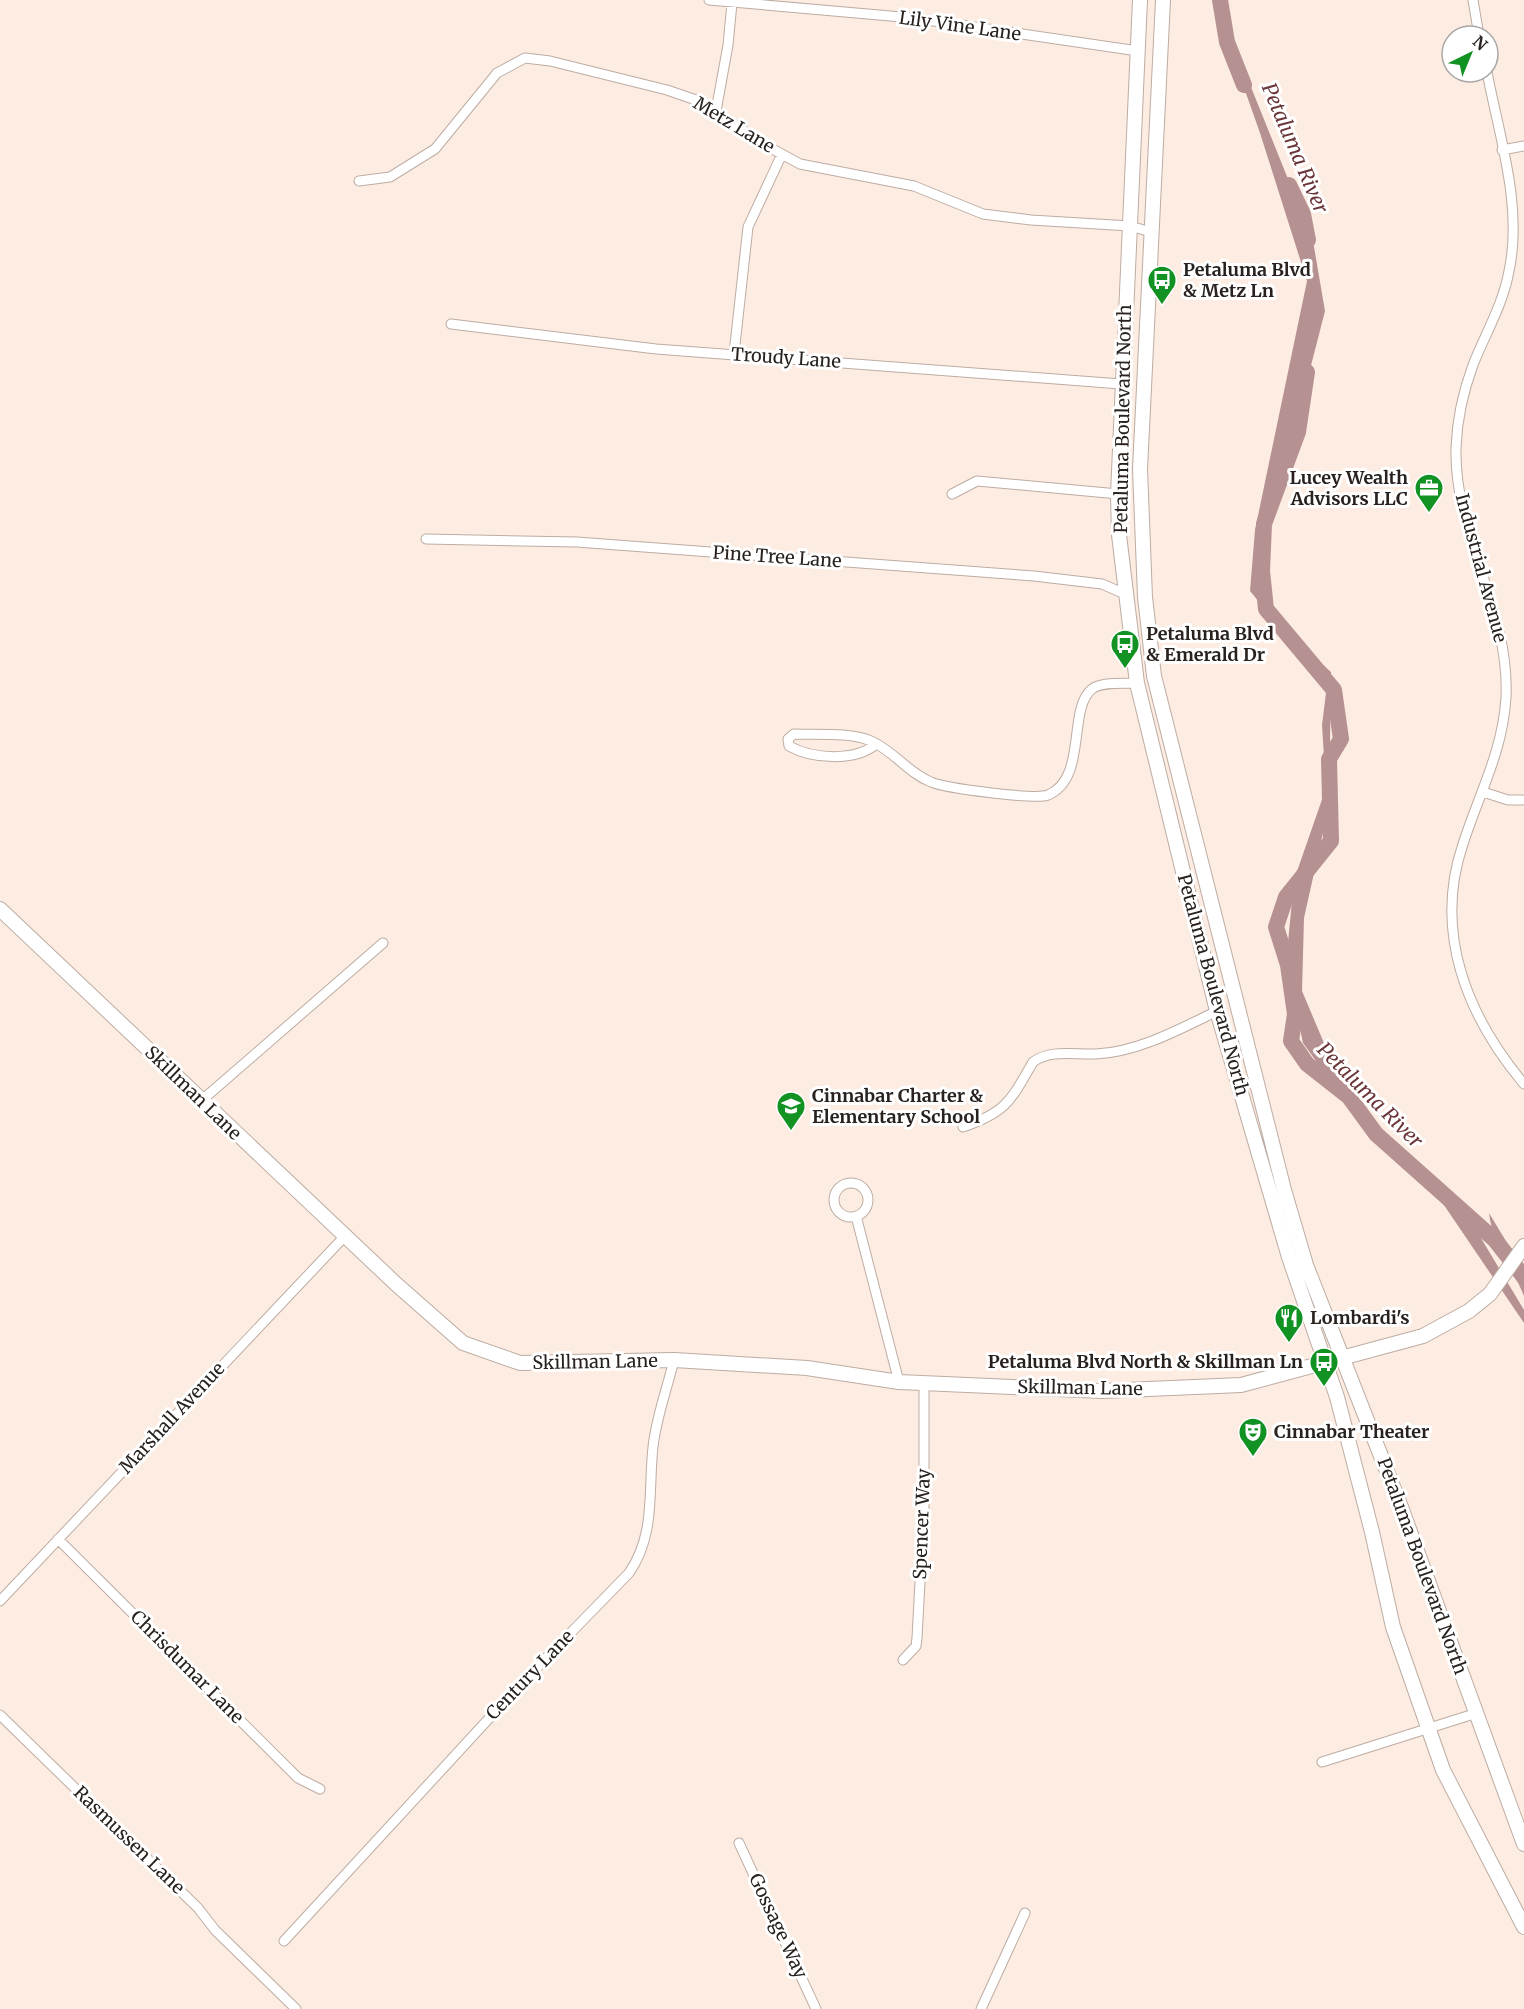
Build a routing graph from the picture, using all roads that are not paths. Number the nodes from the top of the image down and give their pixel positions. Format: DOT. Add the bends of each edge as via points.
graph roads {
  1 [pos="709,0"];
  2 [pos="1140,0"];
  3 [pos="1163,0"];
  4 [pos="1473,0"];
  5 [pos="732,3"];
  6 [pos="1477,24"];
  7 [pos="1138,51"];
  8 [pos="1488,84"];
  9 [pos="717,111"];
  10 [pos="1524,146"];
  11 [pos="1502,150"];
  12 [pos="782,154"];
  13 [pos="359,181"];
  14 [pos="1130,226"];
  15 [pos="1151,232"];
  16 [pos="451,324"];
  17 [pos="734,354"];
  18 [pos="1121,384"];
  19 [pos="952,494"];
  20 [pos="1118,494"];
  21 [pos="426,539"];
  22 [pos="1125,594"];
  23 [pos="1137,683"];
  24 [pos="876,744"];
  25 [pos="1483,792"];
  26 [pos="1524,800"];
  27 [pos="0,909"];
  28 [pos="383,943"];
  29 [pos="1217,1011"];
  30 [pos="1524,1084"];
  31 [pos="201,1101"];
  32 [pos="963,1127"];
  33 [pos="856,1216"];
  34 [pos="345,1236"];
  35 [pos="1524,1247"];
  36 [pos="1344,1356"];
  37 [pos="674,1360"];
  38 [pos="1325,1361"];
  39 [pos="899,1382"];
  40 [pos="924,1384"];
  41 [pos="58,1539"];
  42 [pos="0,1601"];
  43 [pos="903,1660"];
  44 [pos="1477,1713"];
  45 [pos="0,1715"];
  46 [pos="1429,1728"];
  47 [pos="1322,1762"];
  48 [pos="320,1789"];
  49 [pos="739,1843"];
  50 [pos="1524,1844"];
  51 [pos="1025,1913"];
  52 [pos="1524,1927"];
  53 [pos="284,1941"];
  54 [pos="296,2009"];
  55 [pos="816,2009"];
  56 [pos="981,2009"];
  1 -- 5 [label="street, Lily Vine Lane"];
  2 -- 7 [label="main road, Petaluma Boulevard North"];
  3 -- 15 [label="main road, Petaluma Boulevard North"];
  4 -- 6 [label="street"];
  5 -- 7 [label="street, Lily Vine Lane" via="913,18"];
  5 -- 9 [label="street"];
  7 -- 14 [label="main road, Petaluma Boulevard North"];
  8 -- 11 [label="street, Industrial Avenue"];
  9 -- 12 [label="street, Metz Lane"];
  9 -- 13 [label="street, Metz Lane" via="667,90 525,58 497,73 435,149 390,177"];
  10 -- 11 [label="street"];
  11 -- 25 [label="street, Industrial Avenue" via="1513,214 1512,256 1498,311 1467,384 1456,449 1463,516 1497,617 1504,654 1506,695 1502,726"];
  12 -- 14 [label="street, Metz Lane" via="800,164 914,186 983,214"];
  12 -- 17 [label="street" via="748,227"];
  14 -- 15 [label="street, Metz Lane"];
  14 -- 18 [label="main road, Petaluma Boulevard North"];
  15 -- 36 [label="main road, Petaluma Boulevard North" via="1140,469 1145,597 1154,676 1284,1190 1306,1265"];
  16 -- 17 [label="street, Troudy Lane" via="656,349"];
  17 -- 18 [label="street, Troudy Lane"];
  18 -- 20 [label="main road, Petaluma Boulevard North"];
  19 -- 20 [label="street" via="977,481"];
  20 -- 22 [label="main road, Petaluma Boulevard North"];
  21 -- 22 [label="street, Pine Tree Lane" via="577,542 1034,576 1102,584"];
  22 -- 23 [label="main road, Petaluma Boulevard North"];
  23 -- 24 [label="street" via="1092,689 1081,714 1069,773 1057,789 1046,795 1023,796 932,783"];
  23 -- 29 [label="main road, Petaluma Boulevard North"];
  24 -- 24 [label="street" via="861,754 818,755 789,747 788,739 794,734 851,737"];
  25 -- 26 [label="street" via="1508,800"];
  25 -- 30 [label="street, Industrial Avenue" via="1454,877 1452,939 1476,1012 1493,1043"];
  27 -- 31 [label="main road, Skillman Lane"];
  28 -- 31 [label="street"];
  29 -- 32 [label="street" via="1126,1049 1039,1057 1004,1107 990,1118"];
  29 -- 38 [label="main road, Petaluma Boulevard North" via="1289,1257"];
  31 -- 34 [label="main road, Skillman Lane"];
  33 -- 39 [label="street"];
  34 -- 37 [label="main road, Skillman Lane" via="463,1343 489,1353 520,1363"];
  34 -- 41 [label="street, Marshall Avenue"];
  35 -- 36 [label="main road, Skillman Lane" via="1490,1294 1469,1311 1423,1335"];
  36 -- 38 [label="main road, Skillman Lane"];
  36 -- 44 [label="main road, Petaluma Boulevard North"];
  37 -- 39 [label="main road, Skillman Lane" via="807,1368"];
  37 -- 53 [label="street, Century Lane" via="653,1445 649,1530 641,1556"];
  38 -- 40 [label="main road, Skillman Lane" via="1241,1385 1100,1391"];
  38 -- 46 [label="main road, Petaluma Boulevard North" via="1370,1523 1393,1627"];
  39 -- 40 [label="main road, Skillman Lane"];
  40 -- 43 [label="street, Spencer Way" via="924,1508 917,1638 916,1646"];
  41 -- 42 [label="street, Marshall Avenue"];
  41 -- 48 [label="street, Chrisdumar Lane" via="298,1778"];
  44 -- 46 [label="street"];
  44 -- 50 [label="main road, Petaluma Boulevard North"];
  45 -- 54 [label="street, Rasmussen Lane"];
  46 -- 47 [label="street"];
  46 -- 52 [label="main road, Petaluma Boulevard North" via="1443,1770"];
  49 -- 55 [label="street, Gossage Way"];
  51 -- 56 [label="street"];
}
